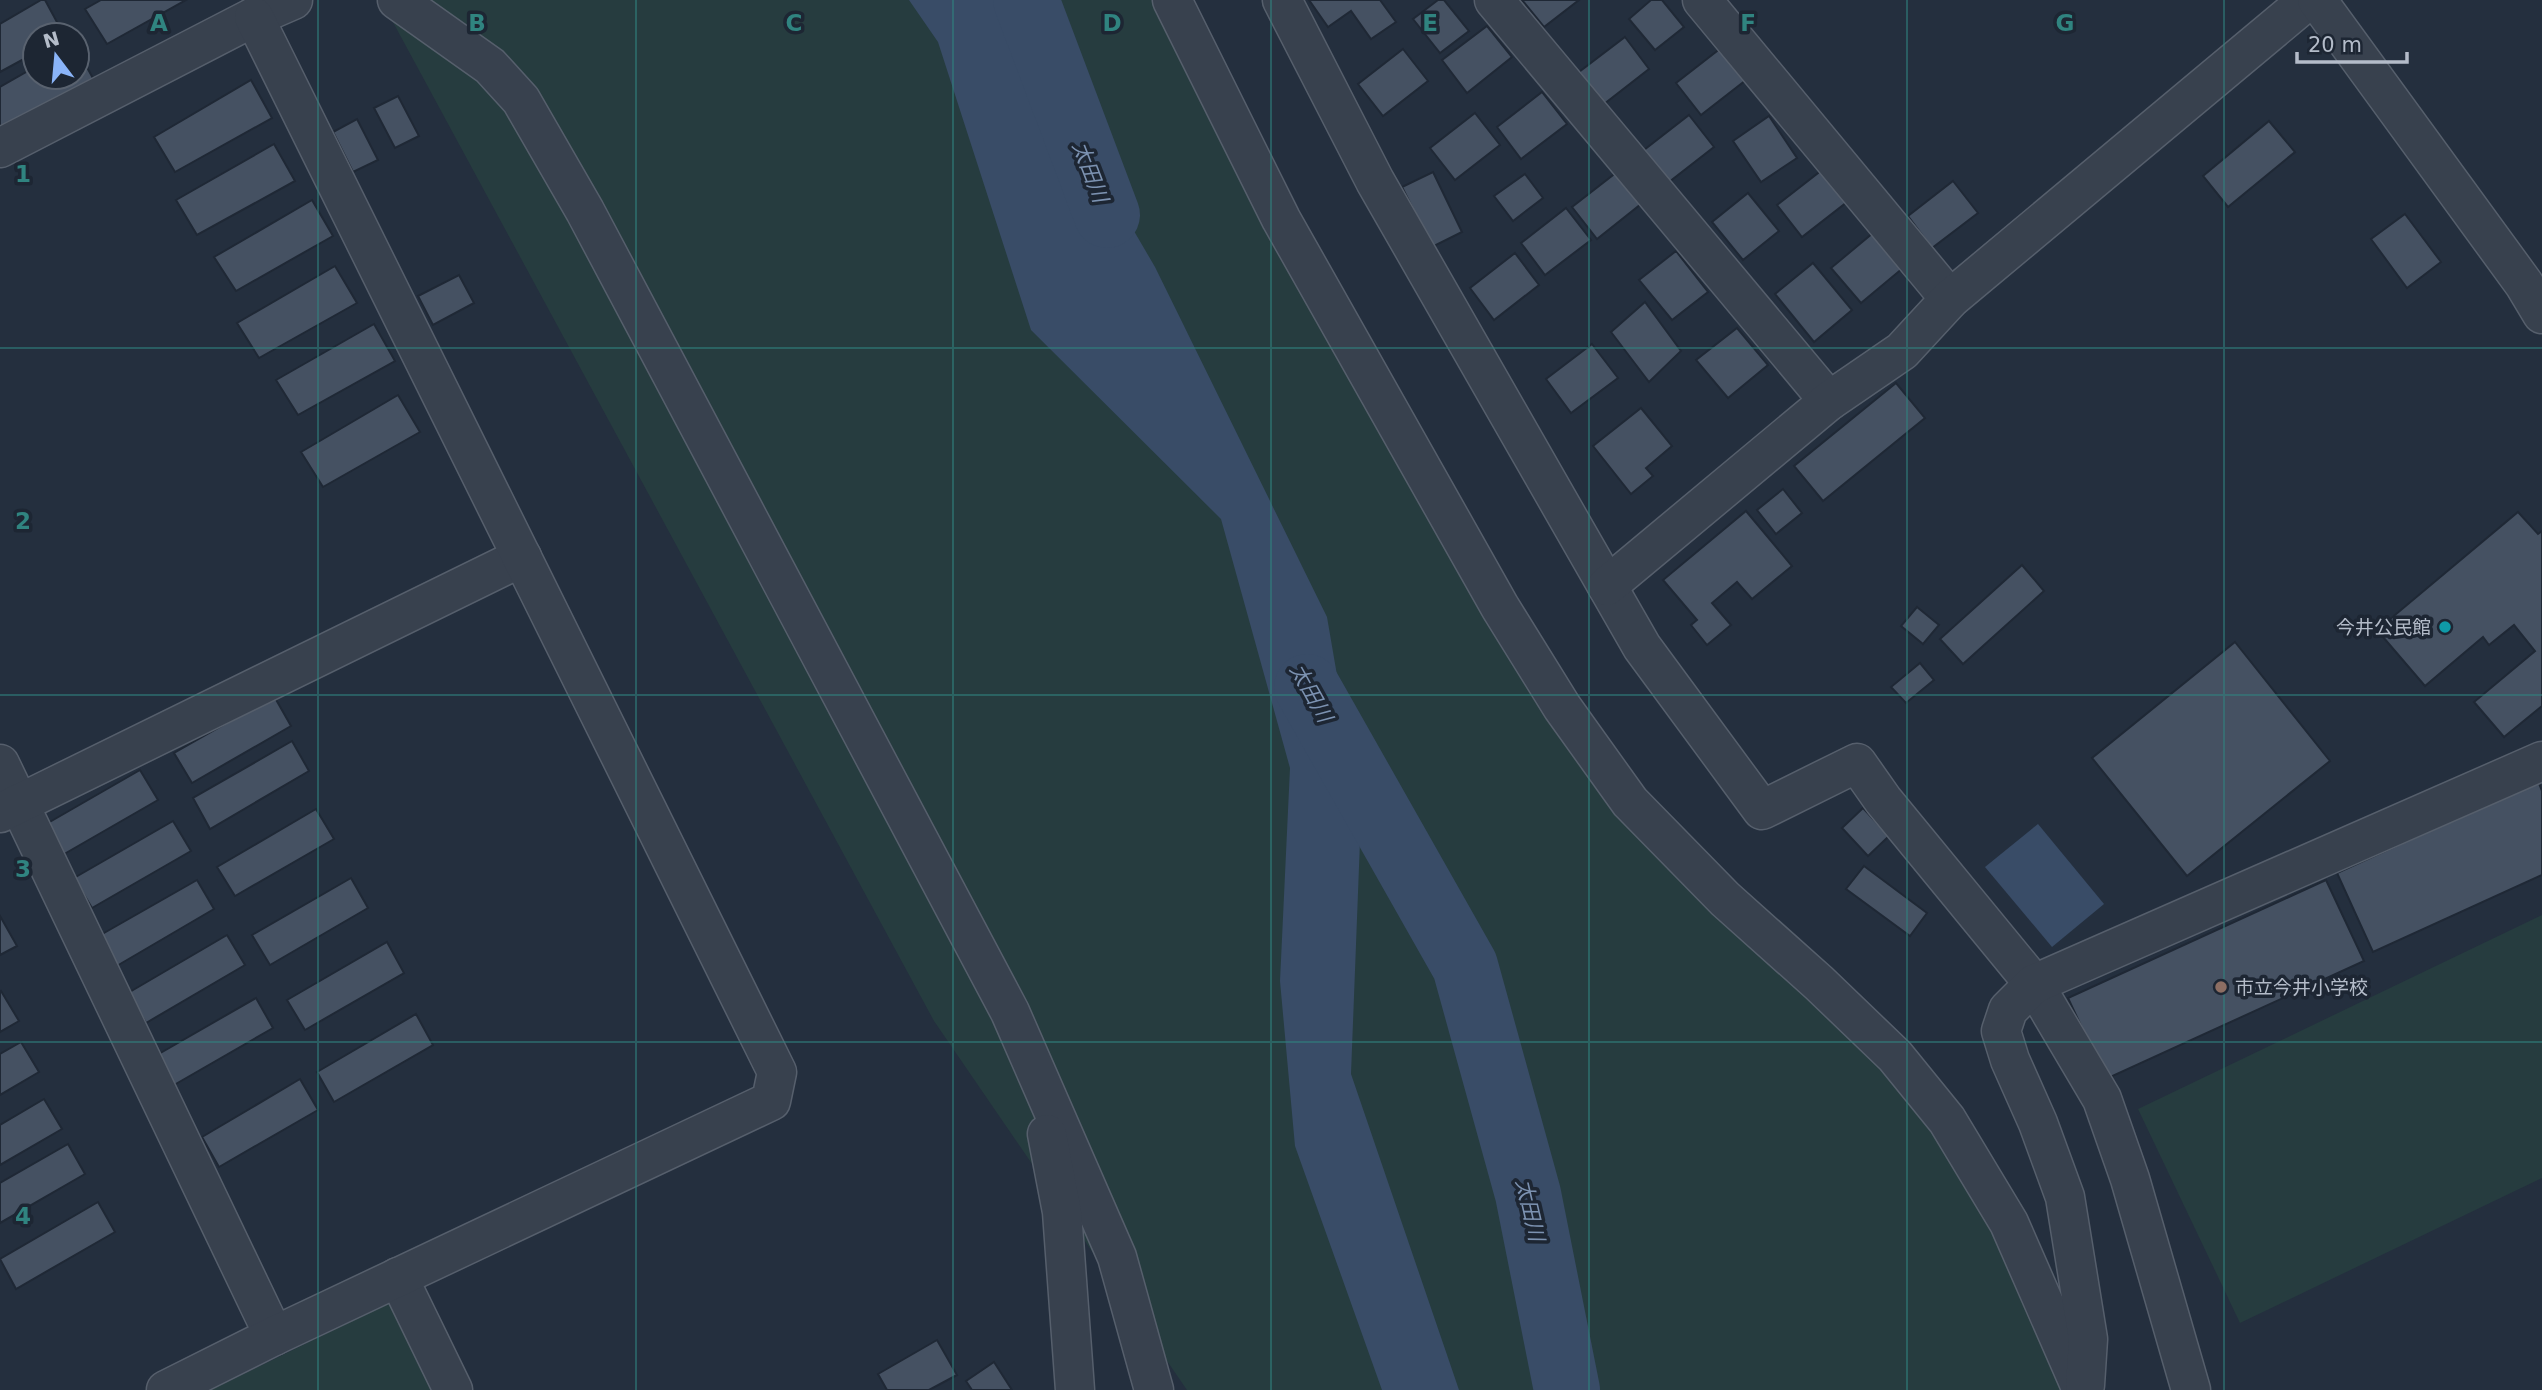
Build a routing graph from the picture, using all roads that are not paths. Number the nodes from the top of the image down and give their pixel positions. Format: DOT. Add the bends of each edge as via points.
graph roads {
  1 [pos="293,0"];
  2 [pos="397,0"];
  3 [pos="1172,0"];
  4 [pos="1282,0"];
  5 [pos="1494,0"];
  6 [pos="1702,0"];
  7 [pos="2308,0"];
  8 [pos="2317,0"];
  9 [pos="254,16"];
  10 [pos="0,148"];
  11 [pos="1950,299"];
  12 [pos="2542,314"];
  13 [pos="1829,401"];
  14 [pos="522,558"];
  15 [pos="1607,586"];
  16 [pos="2542,761"];
  17 [pos="0,764"];
  18 [pos="10,808"];
  19 [pos="2034,984"];
  20 [pos="1052,1111"];
  21 [pos="398,1277"];
  22 [pos="274,1336"];
  23 [pos="166,1390"];
  24 [pos="453,1390"];
  25 [pos="1075,1390"];
  26 [pos="1154,1390"];
  27 [pos="2083,1390"];
  28 [pos="2191,1390"];
  1 -- 9 [label="street"];
  2 -- 20 [label="street" via="490,66 521,100 592,223 1003,1000"];
  3 -- 27 [label="street" via="1281,219 1500,607 1562,707 1630,802 1725,899 1895,1056 1947,1120 2009,1223"];
  4 -- 15 [label="street" via="1375,181"];
  5 -- 13 [label="street"];
  6 -- 11 [label="street"];
  7 -- 11 [label="street"];
  8 -- 12 [label="street"];
  9 -- 10 [label="street"];
  9 -- 14 [label="street"];
  11 -- 13 [label="street" via="1902,351"];
  13 -- 15 [label="street"];
  14 -- 18 [label="street"];
  14 -- 21 [label="street" via="777,1072 771,1101"];
  15 -- 19 [label="street" via="1642,647 1762,810 1857,763"];
  16 -- 19 [label="street"];
  17 -- 18 [label="street"];
  18 -- 22 [label="street"];
  19 -- 27 [label="street" via="2008,1010 2001,1031 2066,1197 2088,1339"];
  19 -- 28 [label="street" via="2102,1099"];
  20 -- 25 [label="street" via="1046,1129 1062,1212"];
  20 -- 26 [label="street" via="1117,1257"];
  21 -- 22 [label="street"];
  21 -- 24 [label="street"];
  22 -- 23 [label="street"];
}
